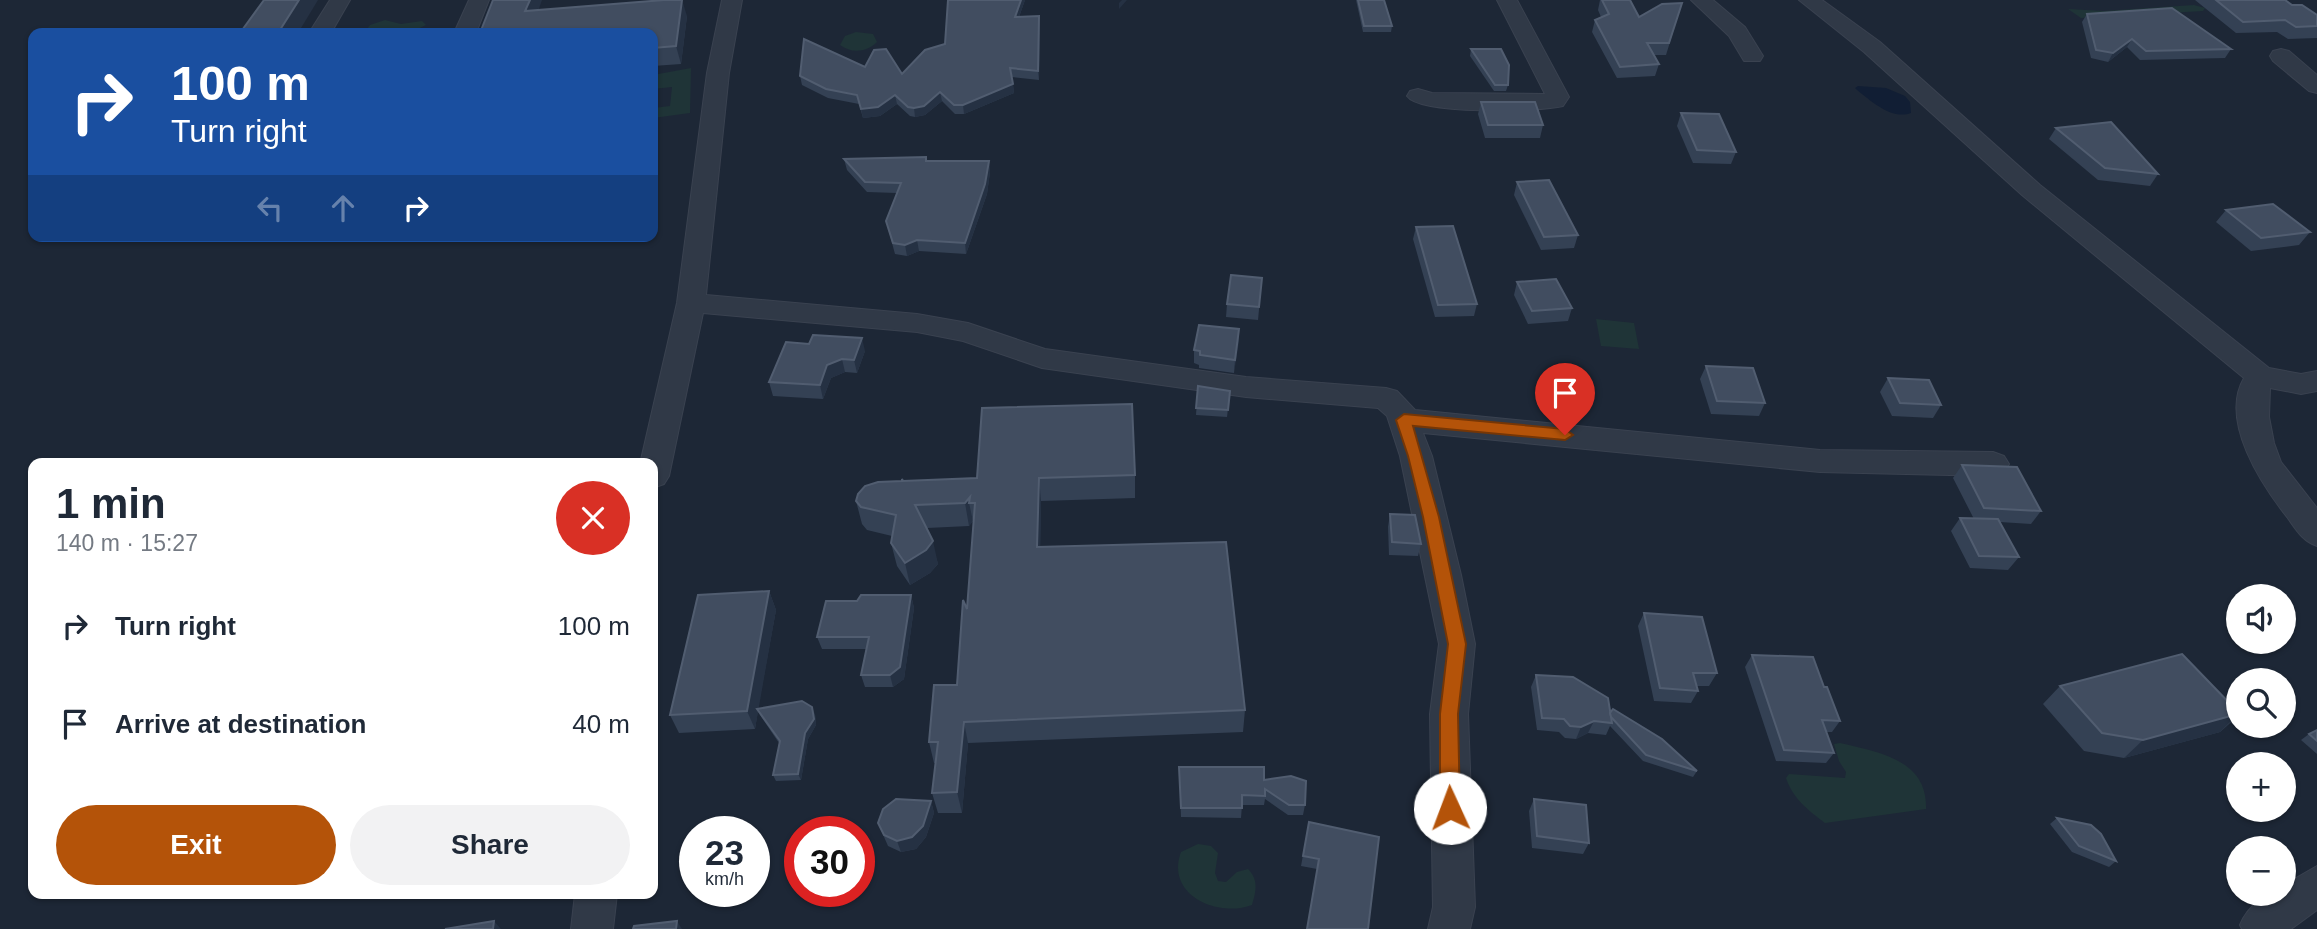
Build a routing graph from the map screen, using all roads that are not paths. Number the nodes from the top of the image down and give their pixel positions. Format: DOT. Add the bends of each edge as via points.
graph roads {
  1 [pos="340,0"];
  2 [pos="479,0"];
  3 [pos="732,0"];
  4 [pos="1507,0"];
  5 [pos="1701,0"];
  6 [pos="1809,0"];
  7 [pos="323,28"];
  8 [pos="467,28"];
  9 [pos="1752,56"];
  10 [pos="2281,56"];
  11 [pos="2317,86"];
  12 [pos="1418,96"];
  13 [pos="691,303"];
  14 [pos="2260,376"];
  15 [pos="2317,381"];
  16 [pos="1404,420"];
  17 [pos="657,458"];
  18 [pos="1993,464"];
  19 [pos="2317,533"];
  20 [pos="2317,886"];
  21 [pos="595,899"];
  22 [pos="2260,925"];
  23 [pos="592,929"];
  24 [pos="1449,929"];
  1 -- 7 [label="street"];
  2 -- 8 [label="street"];
  3 -- 13 [label="street" via="718,73"];
  4 -- 12 [label="street" via="1558,97 1555,101 1508,103"];
  5 -- 9 [label="street" via="1737,32"];
  6 -- 14 [label="street" via="1872,47 2031,190"];
  10 -- 11 [label="street"];
  13 -- 16 [label="street" via="917,323 968,332 1042,358 1246,387 1386,398"];
  13 -- 17 [label="street"];
  14 -- 15 [label="street" via="2301,384"];
  14 -- 19 [label="street" via="2254,382 2252,404 2264,460"];
  16 -- 18 [label="street" via="1820,461"];
  16 -- 24 [label="street" via="1431,517 1457,644 1449,714 1454,907"];
  20 -- 22 [label="street"];
  21 -- 23 [label="street"];
}
